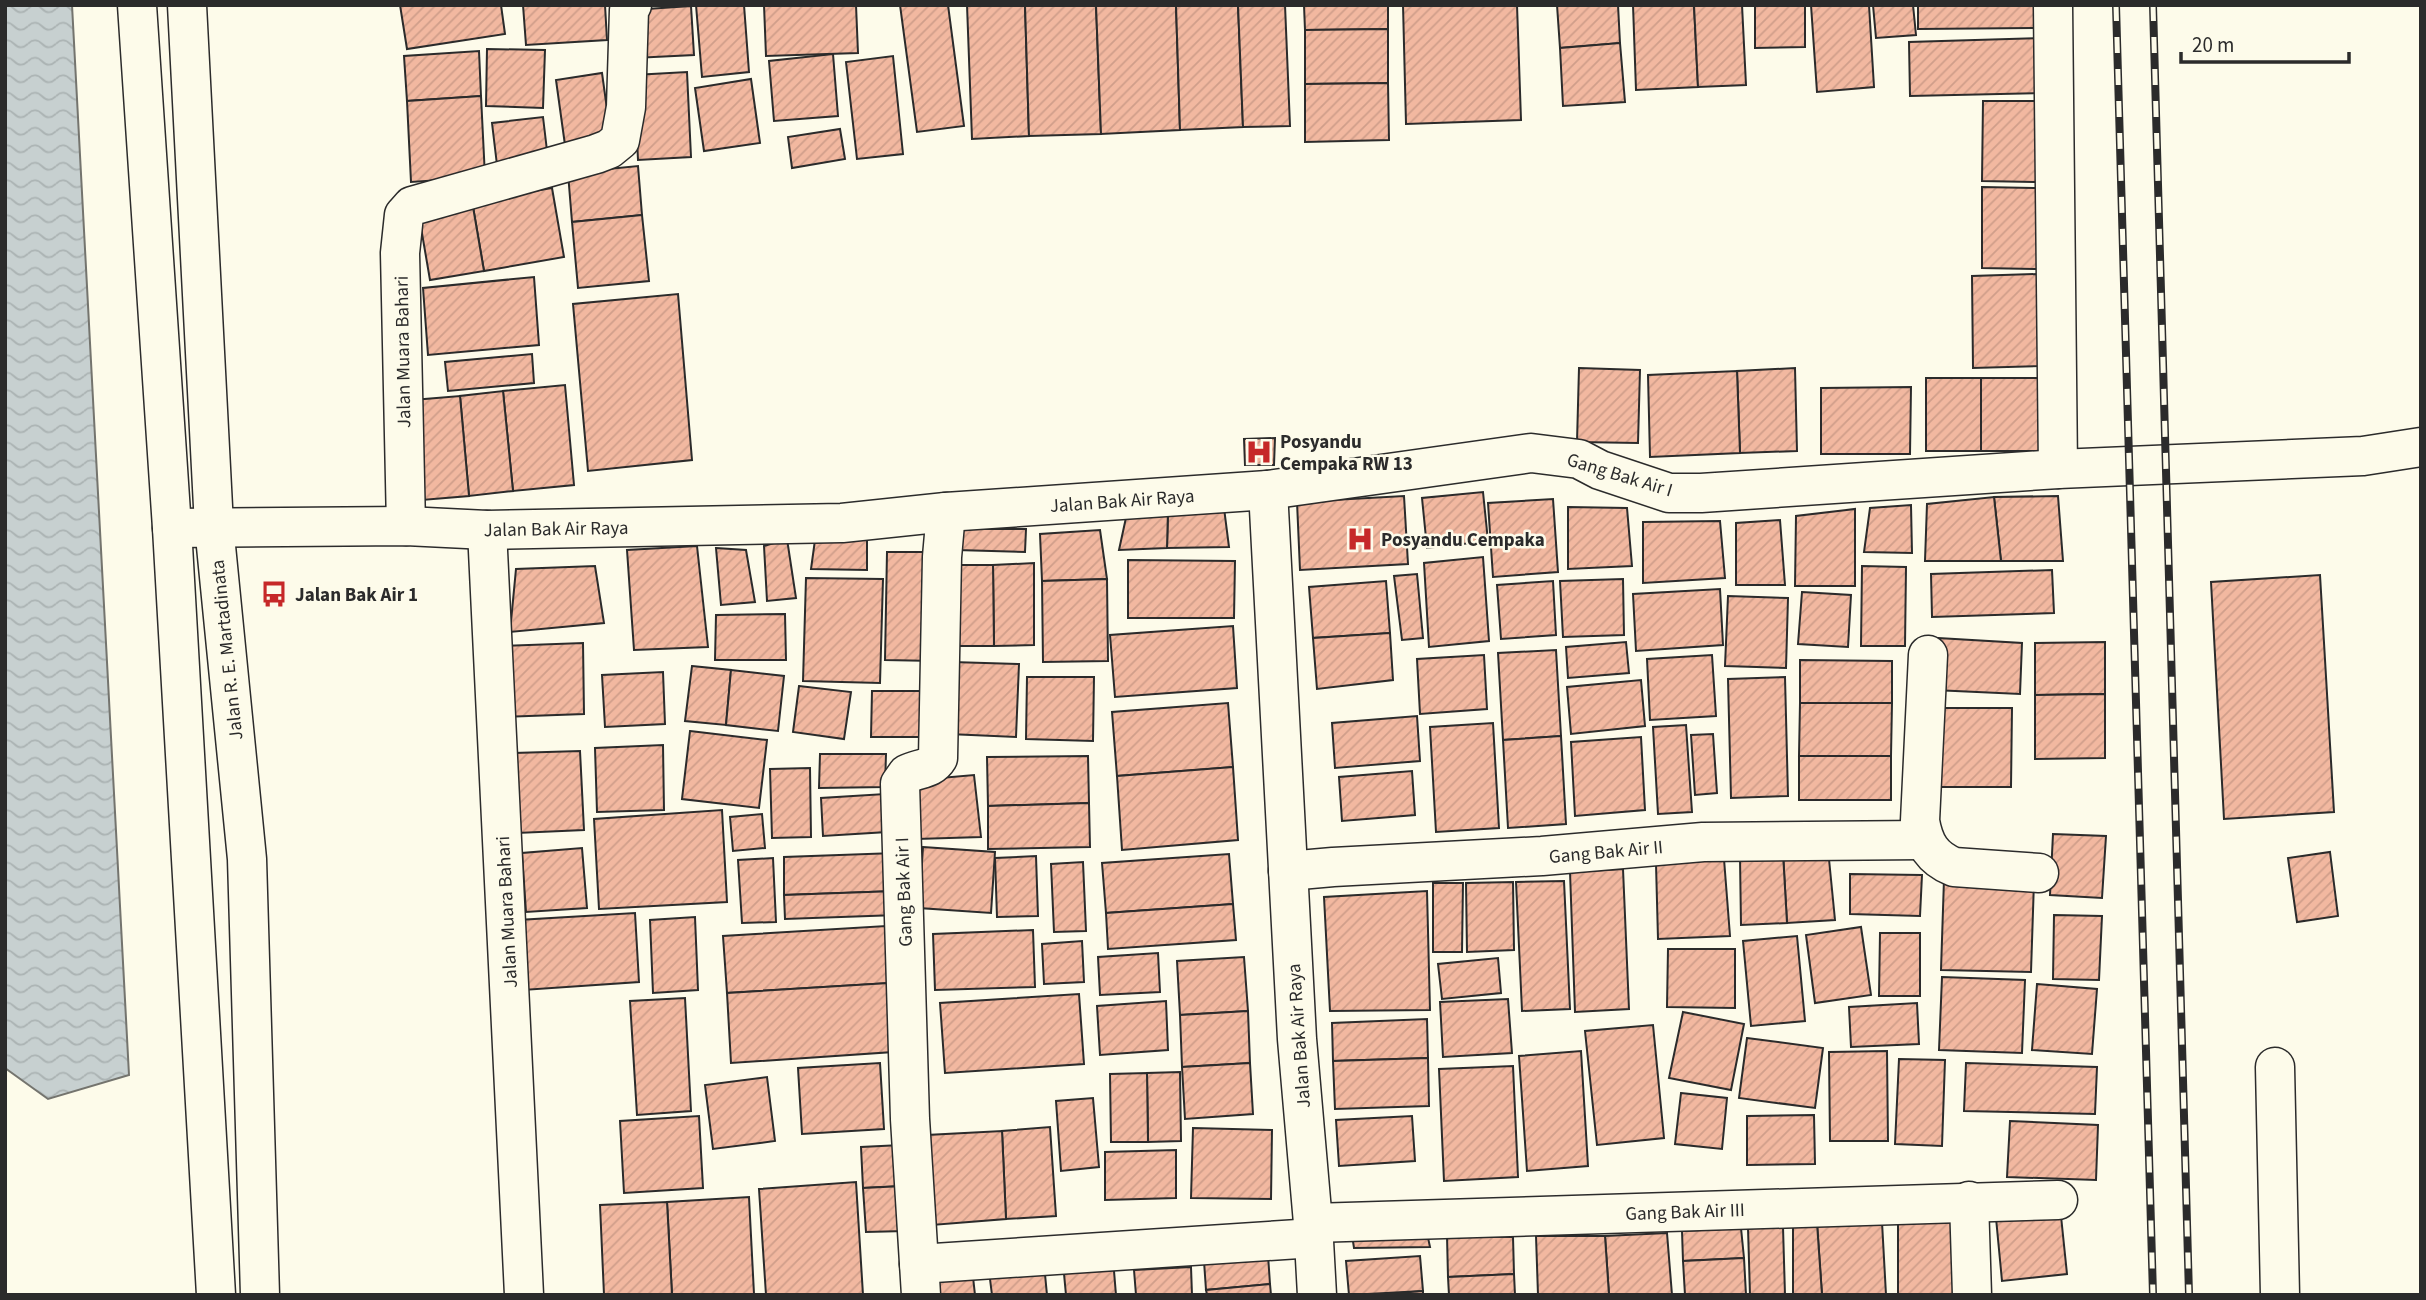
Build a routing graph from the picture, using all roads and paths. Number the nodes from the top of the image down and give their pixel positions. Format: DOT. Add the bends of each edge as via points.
graph roads {
  1 [pos="137,5"];
  2 [pos="187,5"];
  3 [pos="632,5"];
  4 [pos="2053,5"];
  5 [pos="2421,447"];
  6 [pos="2058,469"];
  7 [pos="1268,490"];
  8 [pos="946,512"];
  9 [pos="214,526"];
  10 [pos="406,526"];
  11 [pos="172,528"];
  12 [pos="487,530"];
  13 [pos="1928,655"];
  14 [pos="1923,840"];
  15 [pos="1288,871"];
  16 [pos="2039,873"];
  17 [pos="2275,1067"];
  18 [pos="2058,1200"];
  19 [pos="1969,1201"];
  20 [pos="1314,1231"];
  21 [pos="920,1279"];
  22 [pos="216,1295"];
  23 [pos="260,1295"];
  24 [pos="524,1295"];
  25 [pos="1317,1295"];
  26 [pos="1972,1295"];
  27 [pos="2280,1295"];
  1 -- 11 [label="main road"];
  2 -- 9 [label="main road, Jalan R. E. Martadinata"];
  3 -- 10 [label="main road, Jalan Muara Bahari" via="621,139 596,154 412,206 402,220"];
  4 -- 6 [label="main road"];
  5 -- 6 [label="main road, Gang Bak Air I" via="2363,456"];
  6 -- 7 [label="main road, Gang Bak Air I" via="1701,493 1669,492 1578,459 1531,453"];
  7 -- 8 [label="main road, Jalan Bak Air Raya"];
  7 -- 15 [label="main road, Jalan Bak Air Raya"];
  8 -- 12 [label="main road, Jalan Bak Air Raya" via="842,523"];
  8 -- 21 [label="main road, Gang Bak Air I" via="937,758 928,768 907,774 900,784 910,1119"];
  9 -- 10 [label="main road, Jalan Bak Air Raya"];
  9 -- 11 [label="main road, Jalan Bak Air Raya"];
  9 -- 23 [label="main road, Jalan R. E. Martadinata" via="247,859"];
  10 -- 12 [label="main road, Jalan Bak Air Raya"];
  11 -- 22 [label="main road"];
  12 -- 24 [label="main road, Jalan Muara Bahari"];
  13 -- 14 [label="main road" via="1920,821"];
  14 -- 15 [label="main road, Gang Bak Air II" via="1703,842"];
  14 -- 16 [label="main road" via="1942,862 1954,867"];
  15 -- 20 [label="main road, Jalan Bak Air Raya"];
  17 -- 27 [label="main road"];
  18 -- 19 [label="main road, Gang Bak Air III"];
  19 -- 20 [label="main road, Gang Bak Air III"];
  19 -- 26 [label="main road"];
  20 -- 21 [label="main road, Gang Bak Air III"];
  20 -- 25 [label="main road, Jalan Bak Air Raya"];
}
